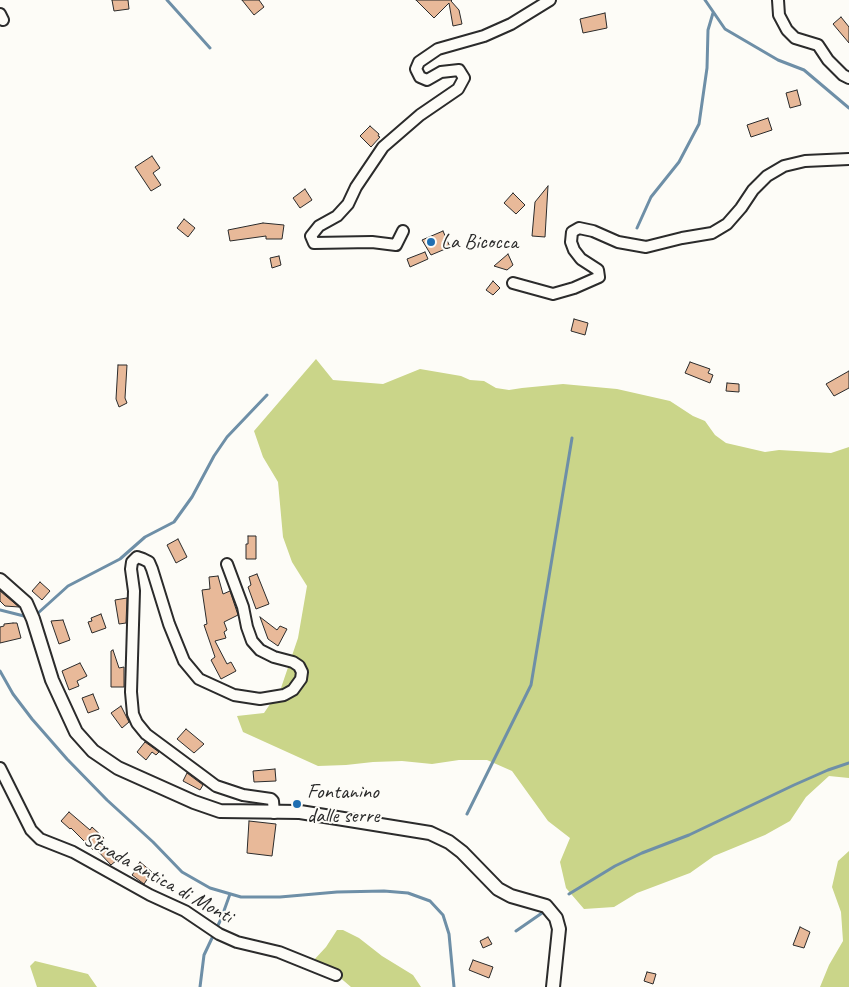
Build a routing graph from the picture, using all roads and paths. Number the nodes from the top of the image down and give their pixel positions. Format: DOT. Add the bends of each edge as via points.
graph roads {
  1 [pos="550,0"];
  2 [pos="778,0"];
  3 [pos="849,78"];
  4 [pos="849,159"];
  5 [pos="403,231"];
  6 [pos="513,283"];
  7 [pos="227,564"];
  8 [pos="0,580"];
  9 [pos="0,768"];
  10 [pos="274,813"];
  11 [pos="336,975"];
  12 [pos="553,987"];
  1 -- 5 [label="street" via="511,24 484,36 438,49 419,62 416,69 420,77 427,80 441,72 459,70 464,78 458,89 383,146 348,204 310,236 314,242 396,245"];
  2 -- 3 [label="street" via="779,15 787,30 795,38 818,45 842,75"];
  4 -- 6 [label="street" via="805,161 784,166 767,176 727,224 712,233 646,247 618,242 579,228 572,232 570,242 581,259 598,270 599,277 553,294"];
  7 -- 10 [label="street" via="252,641 260,650 294,662 302,672 300,679 293,690 284,695 260,699 234,695 199,679 184,661 149,562 137,558 131,569 134,591 132,714 146,734 204,778 216,786 243,795 271,799"];
  8 -- 10 [label="street" via="26,603 52,680 76,732 93,751 118,768 220,811"];
  9 -- 11 [label="street, Strada antica di Monti" via="31,830 40,839 73,852 150,895 185,910 237,942 279,952"];
  10 -- 12 [label="street" via="300,812 430,833 449,842 498,889 546,906 556,918 559,929"];
}
